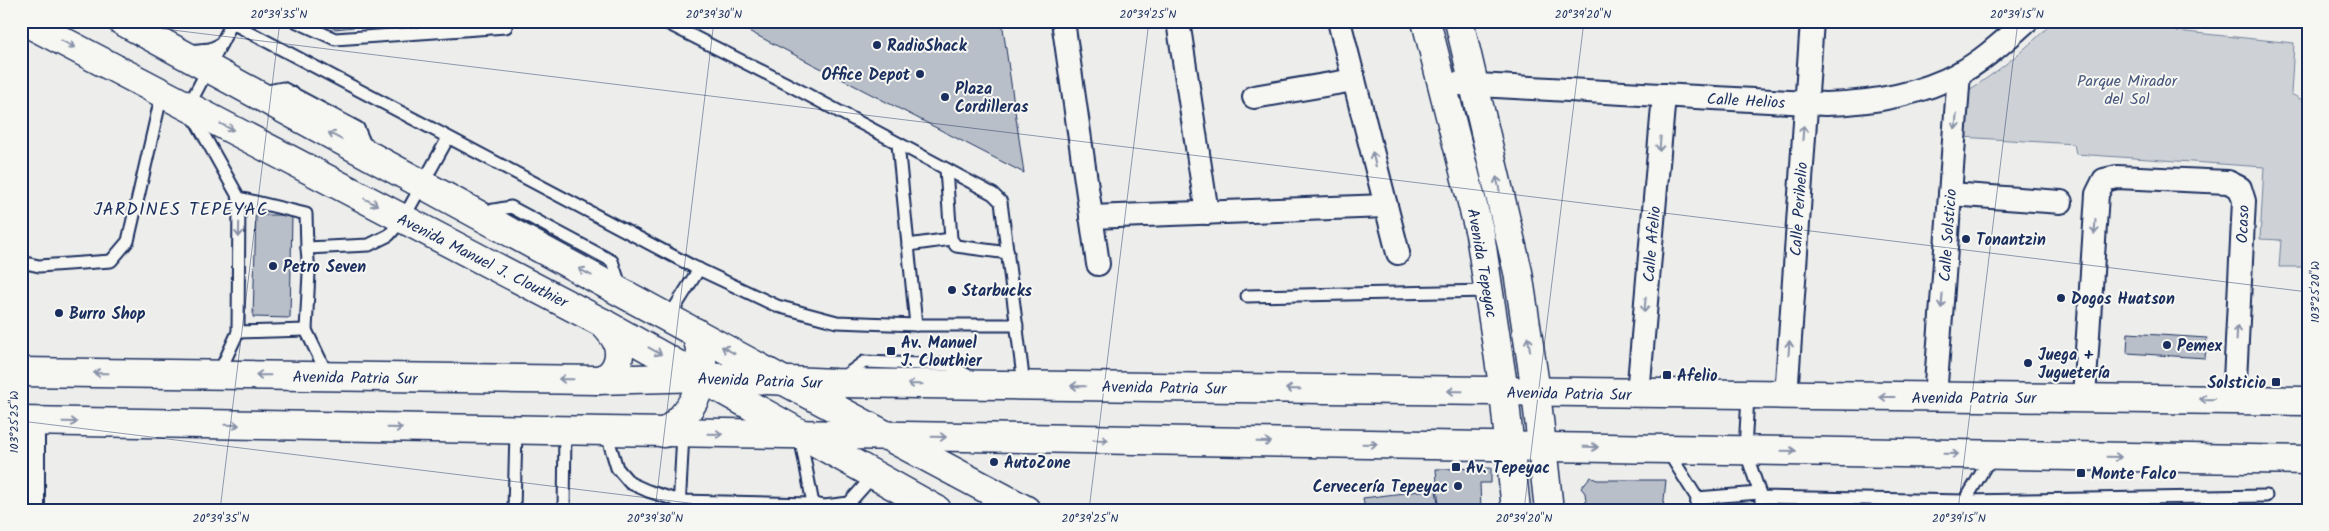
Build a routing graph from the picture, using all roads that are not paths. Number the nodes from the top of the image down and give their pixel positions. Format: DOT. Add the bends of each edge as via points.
graph roads {
  1 [pos="24,21"];
  2 [pos="122,21"];
  3 [pos="295,21"];
  4 [pos="663,21"];
  5 [pos="1063,21"];
  6 [pos="1178,21"];
  7 [pos="1339,21"];
  8 [pos="1426,21"];
  9 [pos="1459,21"];
  10 [pos="1812,21"];
  11 [pos="2027,21"];
  12 [pos="232,22"];
  13 [pos="506,27"];
  14 [pos="214,56"];
  15 [pos="1960,73"];
  16 [pos="1354,80"];
  17 [pos="1442,83"];
  18 [pos="1475,85"];
  19 [pos="162,94"];
  20 [pos="1664,95"];
  21 [pos="1254,97"];
  22 [pos="1805,103"];
  23 [pos="188,107"];
  24 [pos="448,138"];
  25 [pos="898,144"];
  26 [pos="946,169"];
  27 [pos="422,183"];
  28 [pos="1950,194"];
  29 [pos="240,198"];
  30 [pos="2061,202"];
  31 [pos="1386,206"];
  32 [pos="1207,213"];
  33 [pos="1091,217"];
  34 [pos="403,219"];
  35 [pos="951,239"];
  36 [pos="908,245"];
  37 [pos="307,248"];
  38 [pos="1008,253"];
  39 [pos="1398,253"];
  40 [pos="21,262"];
  41 [pos="1098,264"];
  42 [pos="698,269"];
  43 [pos="1489,291"];
  44 [pos="1247,296"];
  45 [pos="669,317"];
  46 [pos="604,323"];
  47 [pos="916,325"];
  48 [pos="1017,325"];
  49 [pos="306,330"];
  50 [pos="238,332"];
  51 [pos="695,332"];
  52 [pos="21,372"];
  53 [pos="218,375"];
  54 [pos="328,376"];
  55 [pos="702,377"];
  56 [pos="598,380"];
  57 [pos="786,382"];
  58 [pos="1024,385"];
  59 [pos="1504,392"];
  60 [pos="1536,392"];
  61 [pos="1638,394"];
  62 [pos="1748,396"];
  63 [pos="1786,396"];
  64 [pos="1935,397"];
  65 [pos="2084,398"];
  66 [pos="2234,400"];
  67 [pos="2308,401"];
  68 [pos="27,421"];
  69 [pos="516,430"];
  70 [pos="565,431"];
  71 [pos="606,432"];
  72 [pos="674,433"];
  73 [pos="800,435"];
  74 [pos="890,436"];
  75 [pos="1510,446"];
  76 [pos="1542,446"];
  77 [pos="1666,449"];
  78 [pos="1745,450"];
  79 [pos="1993,454"];
  80 [pos="2308,460"];
  81 [pos="874,475"];
  82 [pos="1760,495"];
  83 [pos="2266,496"];
  84 [pos="1697,498"];
  85 [pos="1963,505"];
  86 [pos="679,506"];
  87 [pos="922,506"];
  88 [pos="813,507"];
  89 [pos="33,510"];
  90 [pos="514,510"];
  91 [pos="564,510"];
  92 [pos="1026,510"];
  93 [pos="1516,510"];
  94 [pos="1550,510"];
  95 [pos="1696,510"];
  96 [pos="1761,510"];
  1 -- 19 [label="main road, Avenida Manuel J. Clouthier, one-way"];
  2 -- 14 [label="main road" via="178,52"];
  3 -- 13 [label="lane" via="335,39"];
  4 -- 25 [label="lane"];
  5 -- 33 [label="street"];
  6 -- 32 [label="street"];
  7 -- 16 [label="street"];
  8 -- 17 [label="main road, Avenida Tepeyac"];
  9 -- 18 [label="main road, Avenida Tepeyac"];
  10 -- 22 [label="street, Calle Perihelio"];
  11 -- 15 [label="street, Calle Helios"];
  12 -- 14 [label="lane"];
  12 -- 24 [label="lane"];
  14 -- 23 [label="lane"];
  27 -- 14 [label="main road, one-way" via="256,94"];
  15 -- 22 [label="street, Calle Helios" via="1892,97 1850,103"];
  15 -- 28 [label="street, Calle Solsticio, one-way"];
  16 -- 21 [label="street"];
  31 -- 16 [label="street, one-way"];
  17 -- 18 [label="street, Calle Helios"];
  17 -- 43 [label="main road, Avenida Tepeyac" via="1480,234"];
  18 -- 20 [label="street, Calle Helios"];
  60 -- 18 [label="main road, Avenida Tepeyac, one-way" via="1518,272"];
  19 -- 23 [label="main road, Avenida Manuel J. Clouthier"];
  19 -- 40 [label="lane" via="128,241 111,262 39,266"];
  20 -- 22 [label="street, Calle Helios"];
  20 -- 61 [label="street, Calle Afelio, one-way"];
  63 -- 22 [label="street, Calle Perihelio, one-way"];
  23 -- 29 [label="lane"];
  23 -- 34 [label="main road, Avenida Manuel J. Clouthier, one-way"];
  24 -- 27 [label="lane"];
  24 -- 42 [label="lane"];
  25 -- 26 [label="lane"];
  25 -- 36 [label="lane"];
  26 -- 35 [label="lane"];
  26 -- 38 [label="lane" via="993,194 1001,202"];
  27 -- 34 [label="lane"];
  45 -- 27 [label="main road, one-way"];
  28 -- 30 [label="street"];
  28 -- 64 [label="street, Calle Solsticio, one-way"];
  29 -- 37 [label="lane" via="306,214"];
  29 -- 50 [label="lane, one-way"];
  31 -- 32 [label="street"];
  31 -- 39 [label="street"];
  32 -- 33 [label="street"];
  33 -- 41 [label="street"];
  34 -- 37 [label="lane" via="389,235 368,246"];
  34 -- 46 [label="main road, Avenida Manuel J. Clouthier"];
  35 -- 36 [label="lane"];
  35 -- 38 [label="lane" via="956,246 966,249"];
  36 -- 47 [label="lane"];
  37 -- 49 [label="lane"];
  38 -- 48 [label="lane"];
  42 -- 45 [label="lane"];
  42 -- 47 [label="lane" via="777,306 837,322"];
  43 -- 44 [label="lane"];
  43 -- 59 [label="main road, Avenida Tepeyac"];
  45 -- 51 [label="main road"];
  46 -- 55 [label="main road, Avenida Manuel J. Clouthier, one-way"];
  46 -- 56 [label="main road" via="617,342 619,357 612,373"];
  47 -- 48 [label="lane"];
  48 -- 58 [label="lane"];
  49 -- 50 [label="lane"];
  49 -- 54 [label="lane"];
  50 -- 53 [label="lane"];
  51 -- 55 [label="main road" via="702,355"];
  57 -- 51 [label="main road, one-way"];
  53 -- 52 [label="main road, Avenida Patria Sur, one-way"];
  54 -- 53 [label="main road, Avenida Patria Sur, one-way"];
  56 -- 54 [label="main road, Avenida Patria Sur, one-way"];
  55 -- 56 [label="main road, Avenida Patria Sur"];
  55 -- 57 [label="main road, Avenida Patria Sur"];
  55 -- 72 [label="main road" via="693,404"];
  55 -- 73 [label="main road, Avenida Manuel J. Clouthier"];
  58 -- 57 [label="main road, Avenida Patria Sur, one-way"];
  57 -- 74 [label="main road"];
  59 -- 58 [label="main road, Avenida Patria Sur, one-way"];
  59 -- 60 [label="main road, Avenida Patria Sur"];
  59 -- 75 [label="main road, Avenida Tepeyac"];
  60 -- 61 [label="main road, Avenida Patria Sur"];
  60 -- 76 [label="main road, Avenida Tepeyac"];
  61 -- 62 [label="main road, Avenida Patria Sur"];
  62 -- 63 [label="main road, Avenida Patria Sur"];
  62 -- 78 [label="lane"];
  64 -- 63 [label="main road, Avenida Patria Sur, one-way"];
  64 -- 65 [label="main road, Avenida Patria Sur"];
  66 -- 65 [label="main road, Avenida Patria Sur, one-way"];
  66 -- 65 [label="street, Ocaso, one-way" via="2244,201 2240,188 2228,182 2117,176 2104,180 2097,194"];
  66 -- 67 [label="main road, Avenida Patria Sur"];
  68 -- 69 [label="main road, one-way"];
  68 -- 89 [label="street"];
  69 -- 70 [label="main road"];
  69 -- 90 [label="lane"];
  70 -- 71 [label="main road"];
  70 -- 91 [label="lane"];
  71 -- 72 [label="main road"];
  71 -- 86 [label="lane" via="616,468 630,483"];
  72 -- 73 [label="main road, one-way"];
  72 -- 86 [label="lane"];
  73 -- 74 [label="main road"];
  73 -- 81 [label="main road, Avenida Manuel J. Clouthier"];
  73 -- 88 [label="lane"];
  74 -- 75 [label="main road, one-way"];
  74 -- 92 [label="main road"];
  75 -- 76 [label="main road"];
  75 -- 93 [label="main road, Avenida Tepeyac"];
  76 -- 77 [label="main road, one-way"];
  76 -- 94 [label="main road, Avenida Tepeyac"];
  77 -- 78 [label="main road"];
  77 -- 84 [label="lane"];
  78 -- 79 [label="main road, one-way"];
  78 -- 82 [label="lane"];
  79 -- 80 [label="main road, one-way"];
  79 -- 85 [label="lane"];
  81 -- 87 [label="main road, Avenida Manuel J. Clouthier"];
  81 -- 88 [label="lane" via="849,503"];
  82 -- 84 [label="lane"];
  82 -- 85 [label="lane"];
  82 -- 96 [label="lane"];
  83 -- 85 [label="lane"];
  84 -- 95 [label="lane"];
  86 -- 88 [label="lane"];
}
